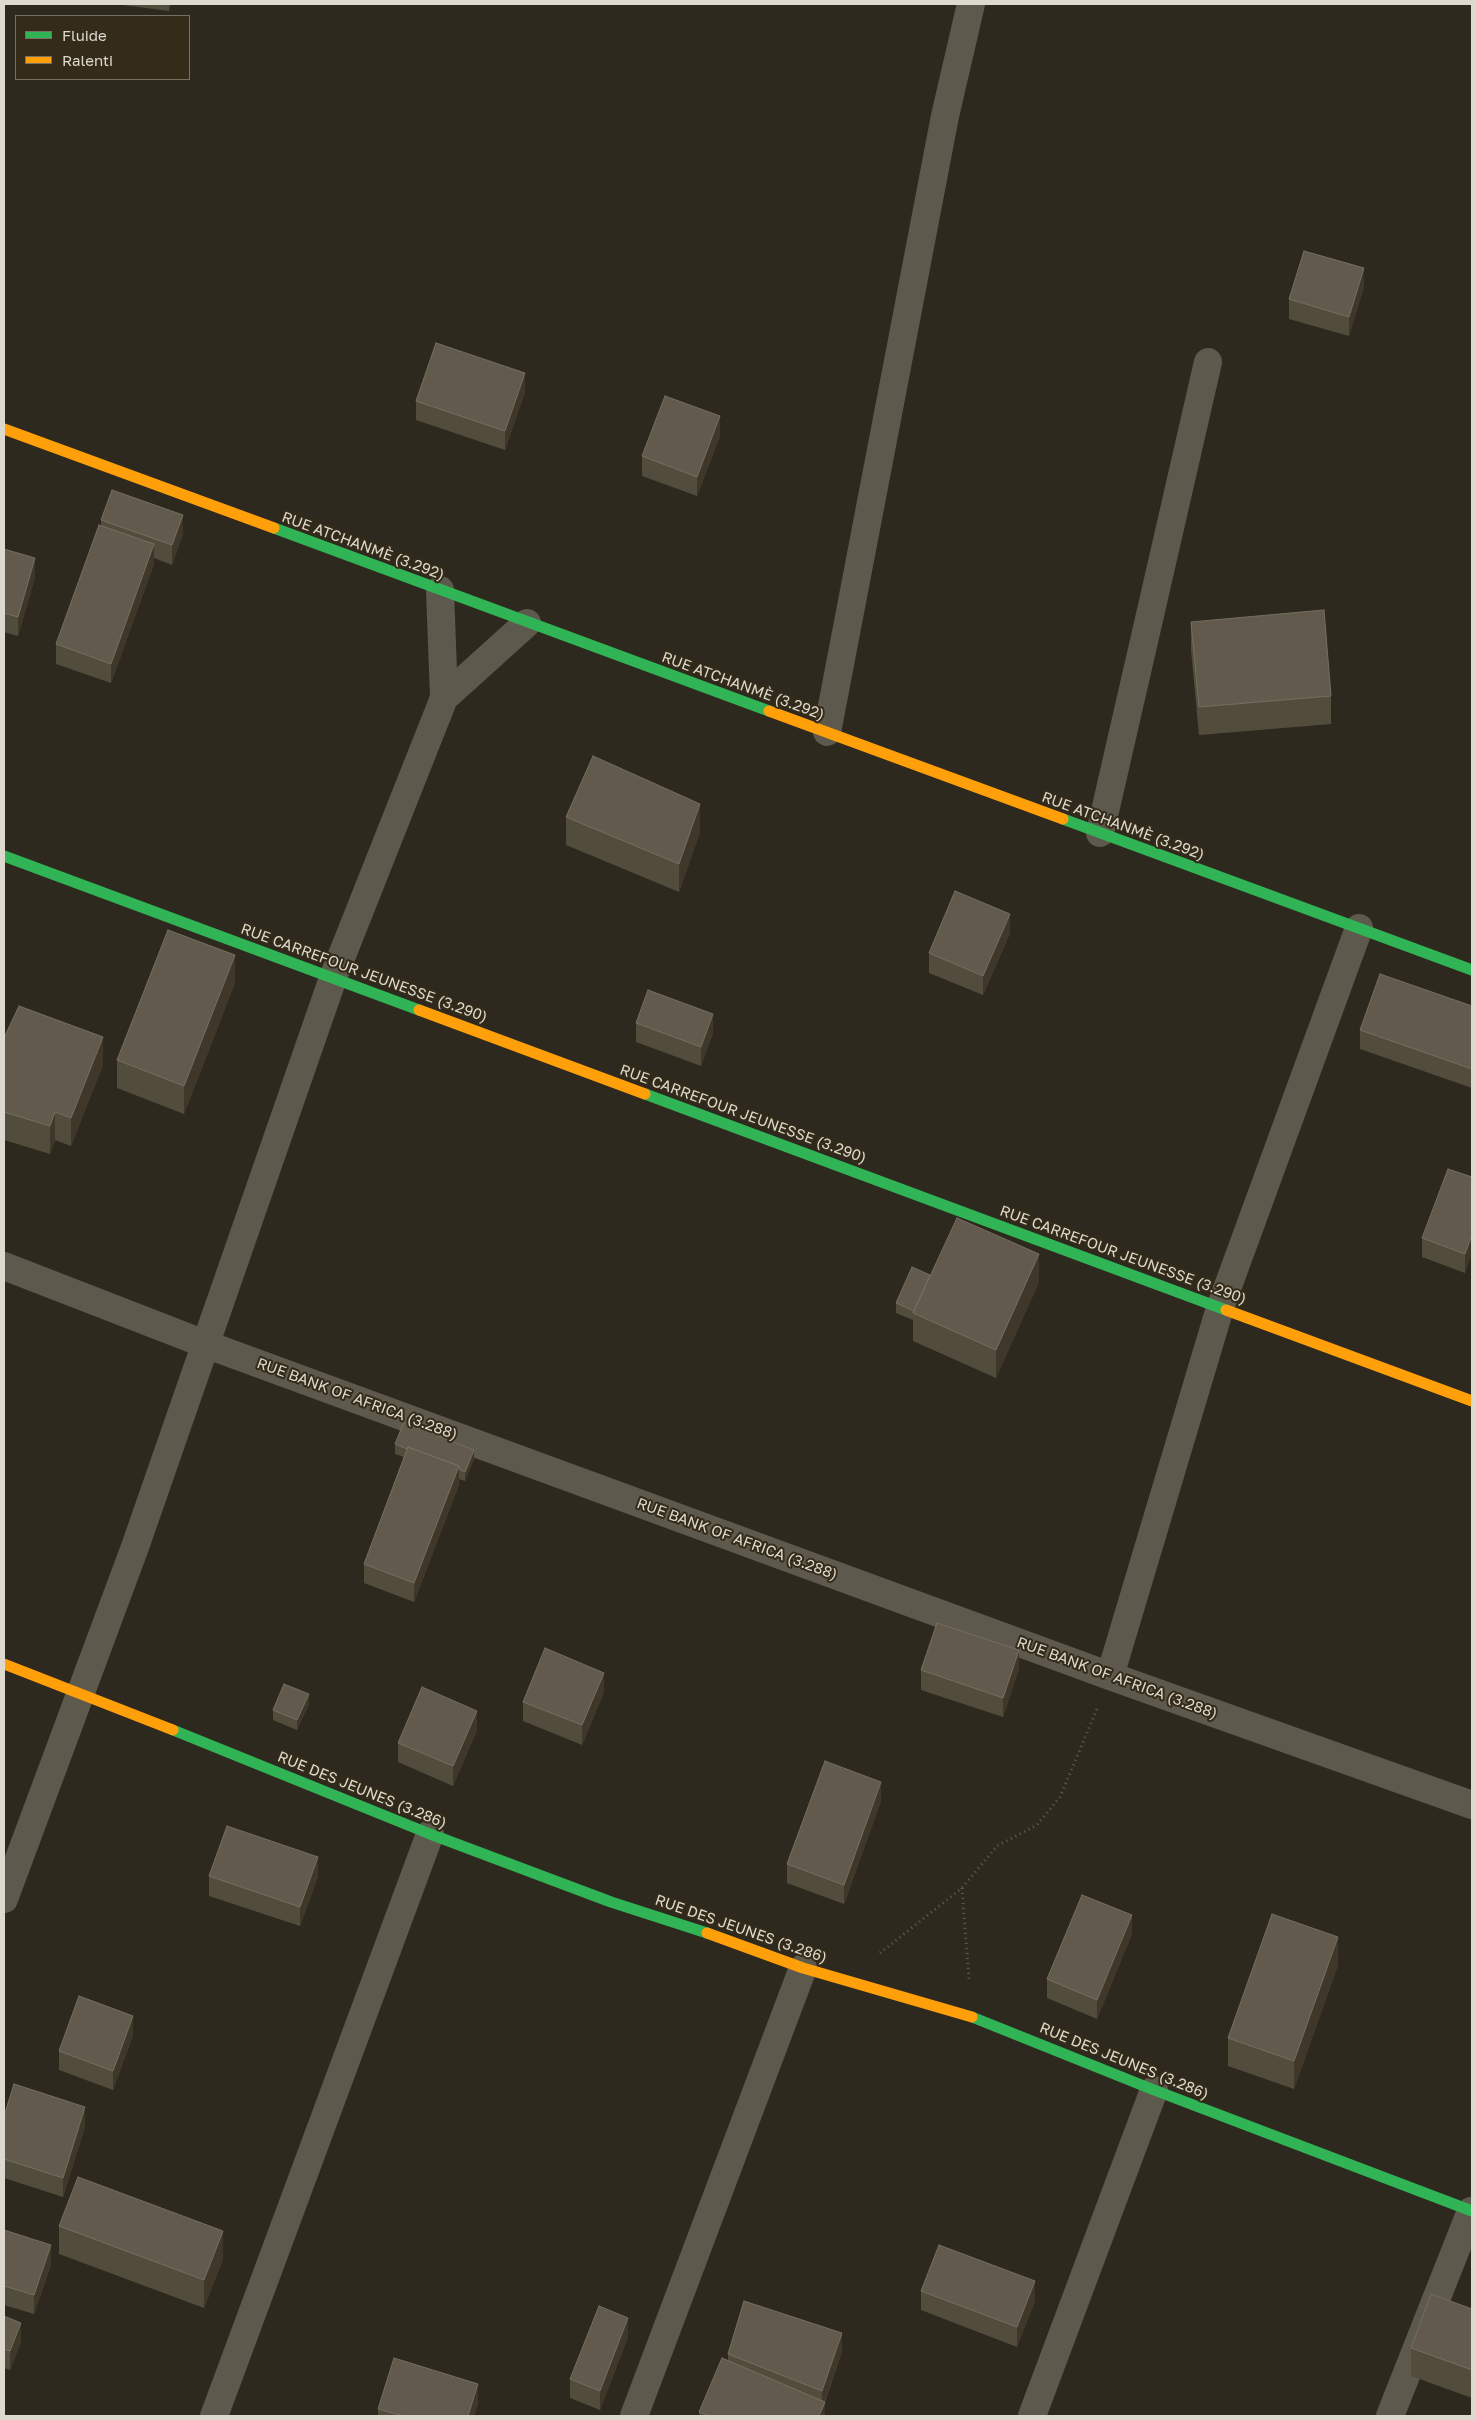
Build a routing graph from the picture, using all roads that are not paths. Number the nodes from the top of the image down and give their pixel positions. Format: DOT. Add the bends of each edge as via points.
graph roads {
  1 [pos="971,4"];
  2 [pos="1208,362"];
  3 [pos="4,429"];
  4 [pos="440,590"];
  5 [pos="527,623"];
  6 [pos="444,698"];
  7 [pos="828,732"];
  8 [pos="1100,833"];
  9 [pos="4,856"];
  10 [pos="1359,928"];
  11 [pos="1472,970"];
  12 [pos="333,978"];
  13 [pos="4,1266"];
  14 [pos="1220,1308"];
  15 [pos="205,1344"];
  16 [pos="1472,1401"];
  17 [pos="4,1664"];
  18 [pos="1110,1676"];
  19 [pos="79,1692"];
  20 [pos="1472,1805"];
  21 [pos="430,1834"];
  22 [pos="4,1899"];
  23 [pos="803,1968"];
  24 [pos="1154,2090"];
  25 [pos="1472,2211"];
  26 [pos="214,2416"];
  27 [pos="634,2416"];
  28 [pos="1032,2416"];
  29 [pos="1390,2416"];
  1 -- 7 [label="street" via="945,116"];
  2 -- 8 [label="street"];
  3 -- 4 [label="street, RUE ATCHANMÈ (3.292)"];
  4 -- 5 [label="street, RUE ATCHANMÈ (3.292)"];
  4 -- 6 [label="street"];
  5 -- 6 [label="street"];
  5 -- 7 [label="street, RUE ATCHANMÈ (3.292)"];
  6 -- 12 [label="street"];
  7 -- 8 [label="street, RUE ATCHANMÈ (3.292)"];
  8 -- 10 [label="street, RUE ATCHANMÈ (3.292)"];
  9 -- 12 [label="street, RUE CARREFOUR JEUNESSE (3.290)"];
  10 -- 11 [label="street, RUE ATCHANMÈ (3.292)"];
  10 -- 14 [label="street"];
  12 -- 14 [label="street, RUE CARREFOUR JEUNESSE (3.290)"];
  12 -- 15 [label="street"];
  13 -- 15 [label="street, RUE BANK OF AFRICA (3.288)"];
  14 -- 16 [label="street, RUE CARREFOUR JEUNESSE (3.290)"];
  14 -- 18 [label="street"];
  15 -- 18 [label="street, RUE BANK OF AFRICA (3.288)"];
  15 -- 19 [label="street" via="135,1547"];
  17 -- 19 [label="street, RUE DES JEUNES (3.286)"];
  18 -- 20 [label="street, RUE BANK OF AFRICA (3.288)"];
  19 -- 21 [label="street, RUE DES JEUNES (3.286)"];
  19 -- 22 [label="street"];
  21 -- 23 [label="street, RUE DES JEUNES (3.286)" via="611,1902"];
  21 -- 26 [label="street"];
  23 -- 24 [label="street, RUE DES JEUNES (3.286)" via="972,2017"];
  23 -- 27 [label="street"];
  24 -- 25 [label="street, RUE DES JEUNES (3.286)"];
  24 -- 28 [label="street"];
  25 -- 29 [label="street"];
}
